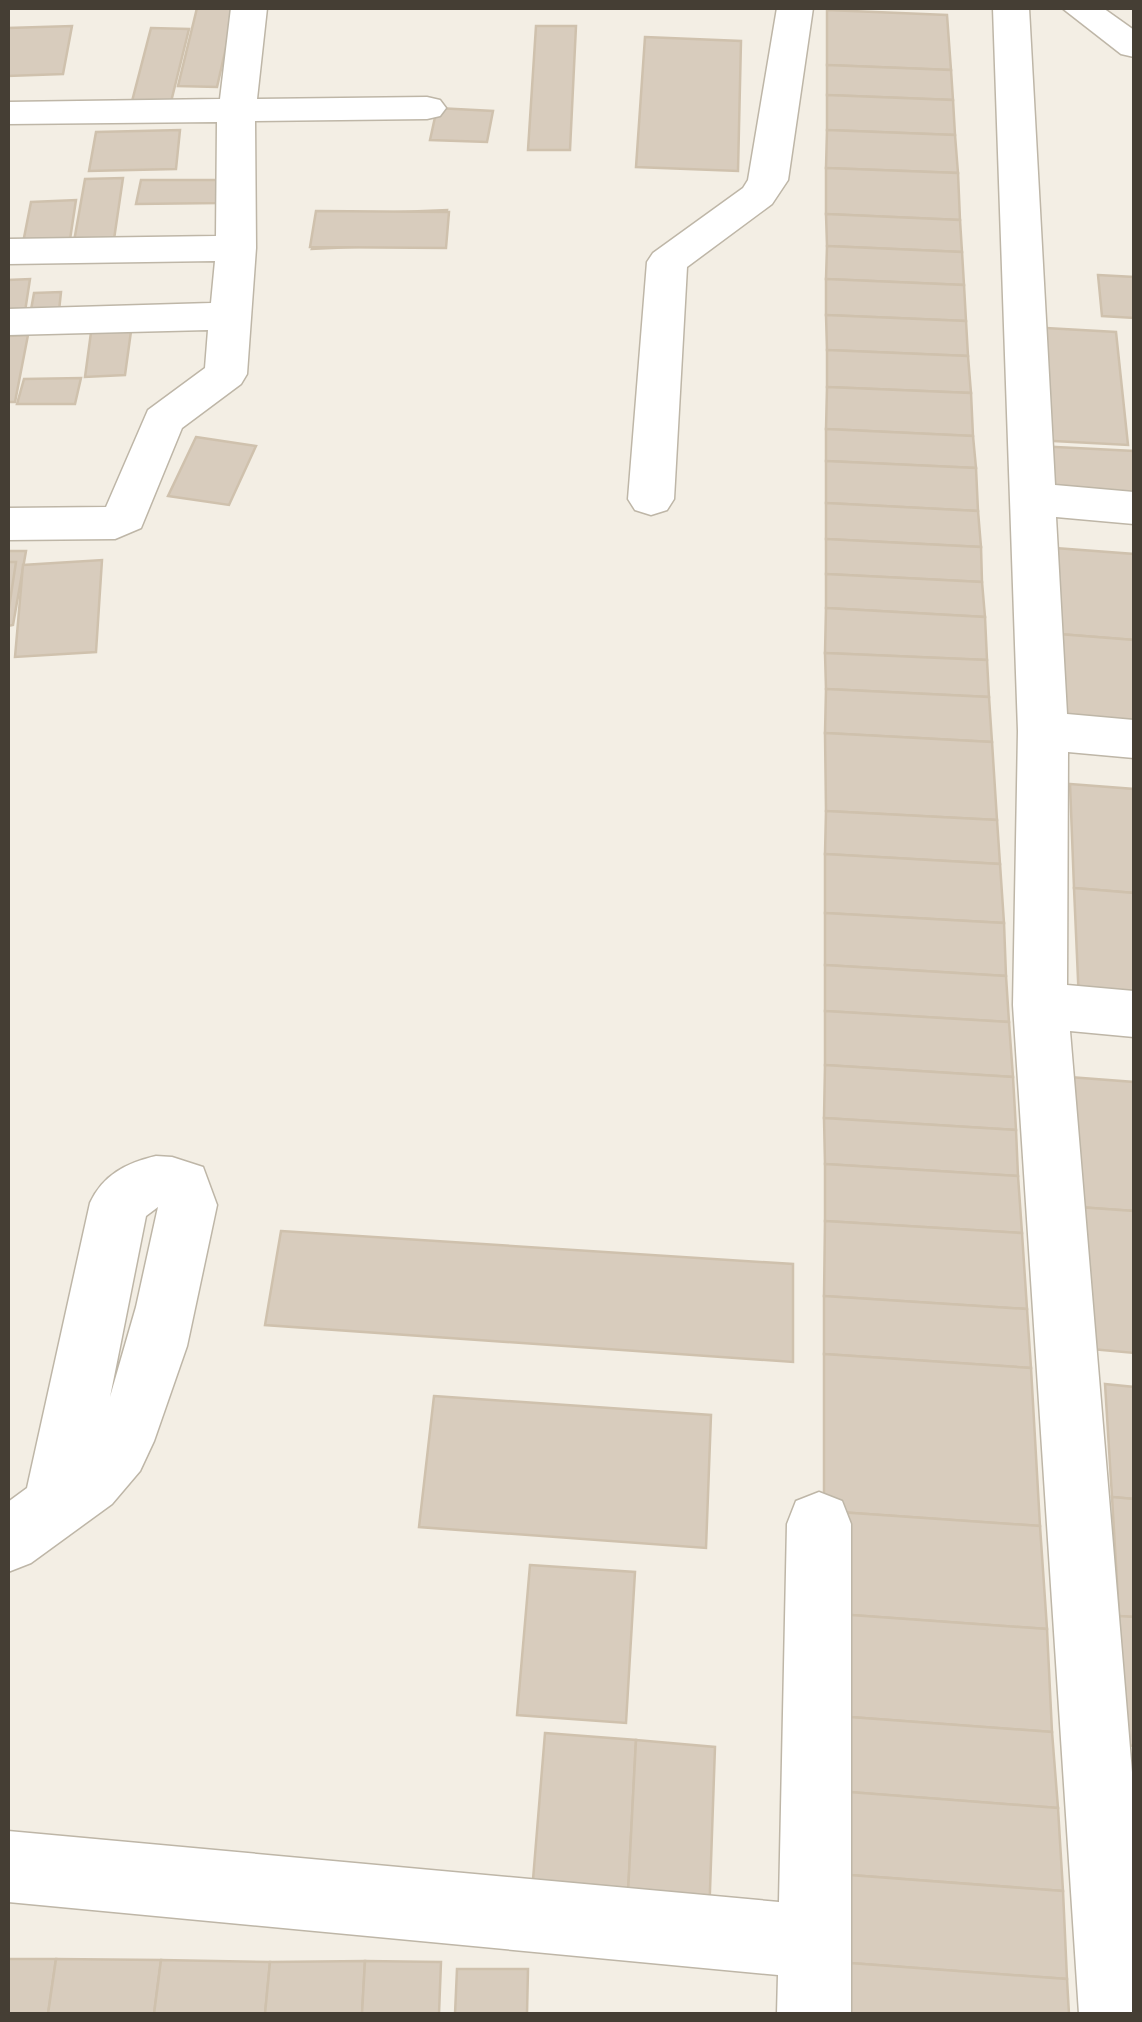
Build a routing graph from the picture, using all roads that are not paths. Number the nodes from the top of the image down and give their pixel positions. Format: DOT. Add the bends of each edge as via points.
graph roads {
  1 [pos="249,8"];
  2 [pos="795,8"];
  3 [pos="1011,8"];
  4 [pos="1080,8"];
  5 [pos="1134,46"];
  6 [pos="427,108"];
  7 [pos="238,110"];
  8 [pos="8,113"];
  9 [pos="236,248"];
  10 [pos="8,250"];
  11 [pos="230,316"];
  12 [pos="8,322"];
  13 [pos="651,499"];
  14 [pos="1033,499"];
  15 [pos="1134,508"];
  16 [pos="8,524"];
  17 [pos="1044,731"];
  18 [pos="1134,739"];
  19 [pos="1040,1005"];
  20 [pos="1134,1014"];
  21 [pos="819,1524"];
  22 [pos="8,1867"];
  23 [pos="816,1942"];
  24 [pos="814,2014"];
  25 [pos="1116,2014"];
  1 -- 7 [label="street"];
  2 -- 13 [label="street" via="768,180 758,196 666,262"];
  3 -- 14 [label="street"];
  4 -- 5 [label="street"];
  6 -- 7 [label="street"];
  7 -- 8 [label="street"];
  7 -- 9 [label="street"];
  9 -- 10 [label="street"];
  9 -- 11 [label="street"];
  11 -- 12 [label="street"];
  11 -- 16 [label="street" via="226,374 164,420 125,517 116,523"];
  14 -- 15 [label="street"];
  14 -- 17 [label="street"];
  17 -- 18 [label="street"];
  17 -- 19 [label="street"];
  19 -- 20 [label="street"];
  19 -- 25 [label="street"];
  21 -- 23 [label="street"];
  22 -- 23 [label="street"];
  23 -- 24 [label="street"];
}
